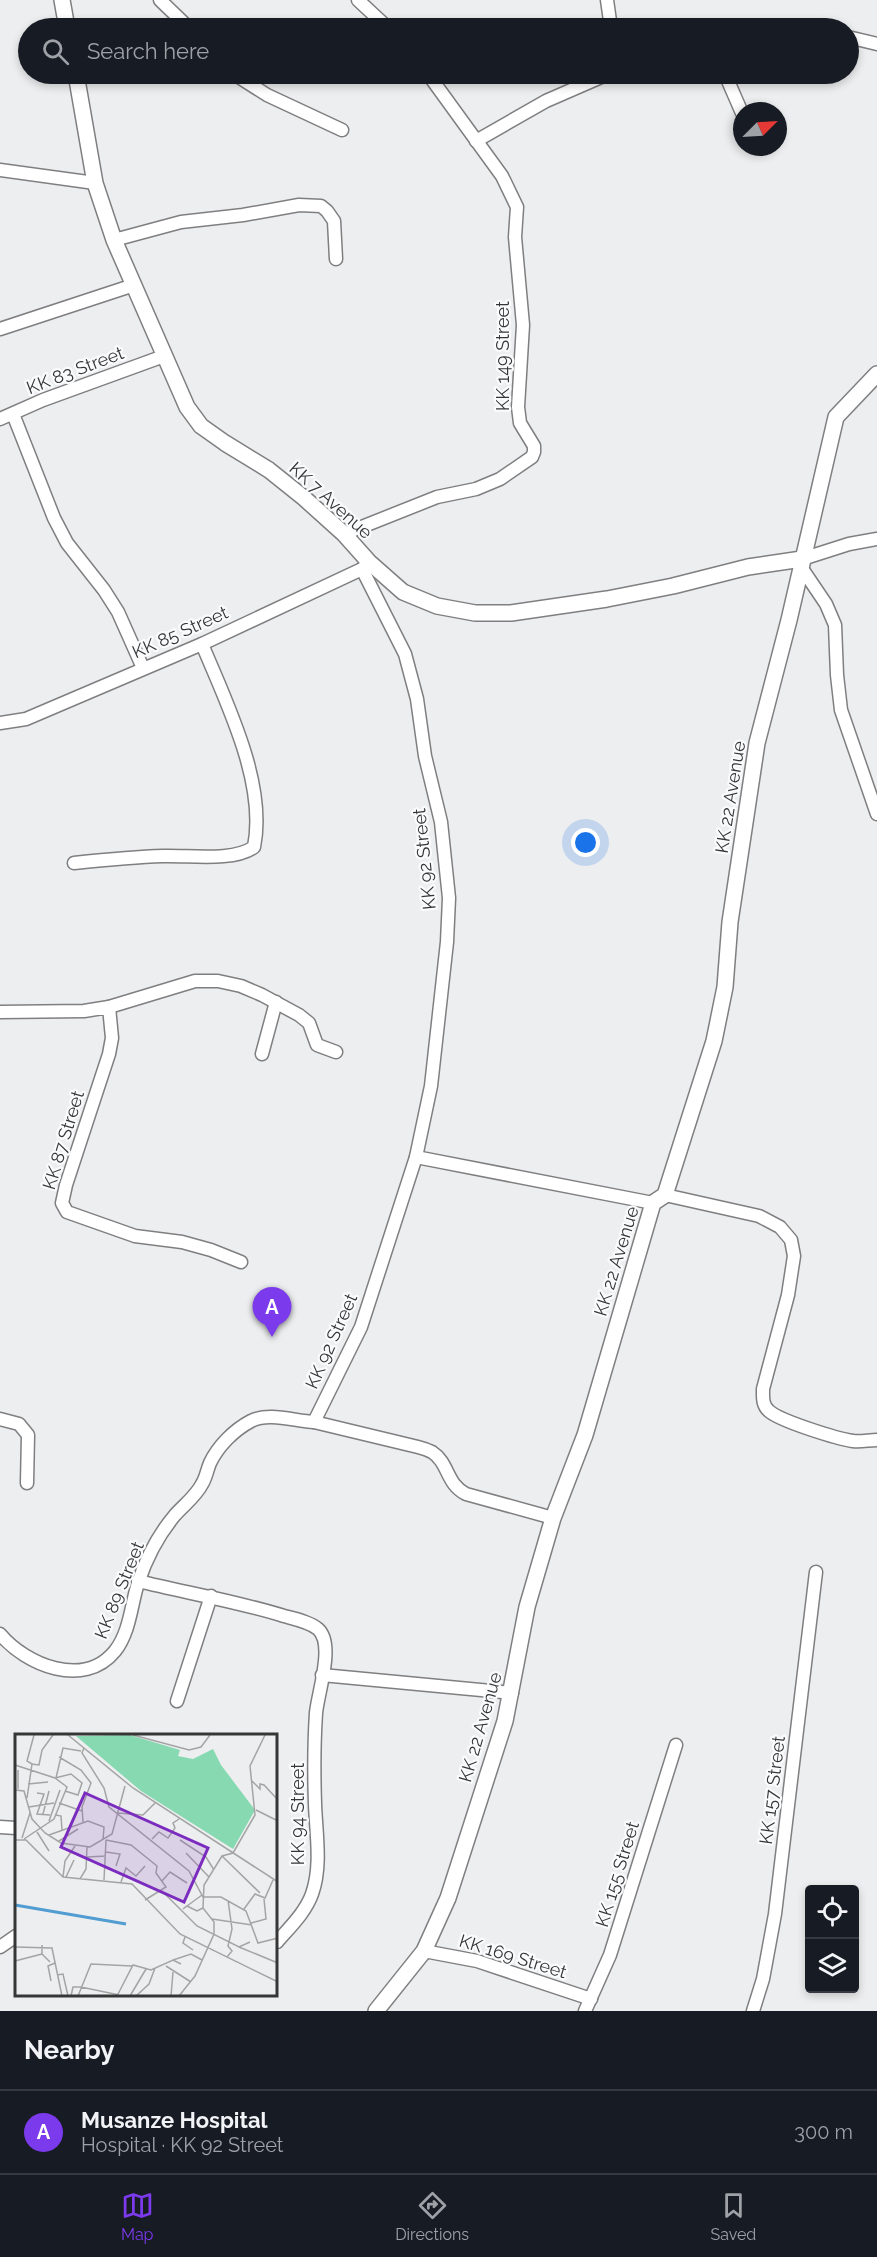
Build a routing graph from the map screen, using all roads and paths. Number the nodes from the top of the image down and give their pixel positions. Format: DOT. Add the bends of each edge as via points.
graph roads {
  1 [pos="62,0"];
  2 [pos="160,0"];
  3 [pos="358,0"];
  4 [pos="607,0"];
  5 [pos="65,18"];
  6 [pos="179,18"];
  7 [pos="377,18"];
  8 [pos="610,18"];
  9 [pos="859,40"];
  10 [pos="877,44"];
  11 [pos="78,84"];
  12 [pos="250,84"];
  13 [pos="435,84"];
  14 [pos="585,84"];
  15 [pos="729,84"];
  16 [pos="737,102"];
  17 [pos="342,130"];
  18 [pos="476,141"];
  19 [pos="0,170"];
  20 [pos="95,183"];
  21 [pos="114,240"];
  22 [pos="336,259"];
  23 [pos="134,285"];
  24 [pos="0,329"];
  25 [pos="164,356"];
  26 [pos="877,374"];
  27 [pos="13,414"];
  28 [pos="0,419"];
  29 [pos="344,534"];
  30 [pos="877,539"];
  31 [pos="802,563"];
  32 [pos="366,565"];
  33 [pos="202,644"];
  34 [pos="143,668"];
  35 [pos="0,723"];
  36 [pos="877,814"];
  37 [pos="74,863"];
  38 [pos="276,1002"];
  39 [pos="109,1007"];
  40 [pos="0,1012"];
  41 [pos="336,1052"];
  42 [pos="262,1054"];
  43 [pos="416,1157"];
  44 [pos="659,1199"];
  45 [pos="242,1262"];
  46 [pos="0,1419"];
  47 [pos="314,1422"];
  48 [pos="877,1440"];
  49 [pos="27,1483"];
  50 [pos="553,1518"];
  51 [pos="816,1572"];
  52 [pos="138,1581"];
  53 [pos="211,1596"];
  54 [pos="2,1642"];
  55 [pos="322,1676"];
  56 [pos="512,1693"];
  57 [pos="177,1701"];
  58 [pos="676,1745"];
  59 [pos="0,1827"];
  60 [pos="15,1828"];
  61 [pos="15,1937"];
  62 [pos="278,1941"];
  63 [pos="0,1947"];
  64 [pos="424,1951"];
  65 [pos="591,1999"];
  66 [pos="376,2011"];
  67 [pos="585,2011"];
  68 [pos="753,2011"];
  1 -- 5 [label="street"];
  2 -- 6 [label="street"];
  3 -- 7 [label="street"];
  4 -- 8 [label="street"];
  9 -- 10 [label="street"];
  11 -- 20 [label="street, KK 7 Avenue"];
  12 -- 17 [label="street"];
  13 -- 18 [label="street, KK 149 Street"];
  14 -- 18 [label="street" via="546,101"];
  15 -- 16 [label="street"];
  18 -- 29 [label="street, KK 149 Street" via="502,176 517,207 515,237 523,325 518,407 520,423 534,452 501,479 437,497"];
  19 -- 20 [label="street"];
  20 -- 21 [label="street, KK 7 Avenue"];
  21 -- 22 [label="street" via="181,222 298,205 321,206 334,221"];
  21 -- 23 [label="street, KK 7 Avenue"];
  23 -- 24 [label="street"];
  23 -- 25 [label="street, KK 7 Avenue"];
  25 -- 27 [label="street, KK 83 Street"];
  25 -- 29 [label="street, KK 7 Avenue" via="187,407 201,426 268,470"];
  26 -- 31 [label="street, KK 22 Avenue" via="836,417"];
  27 -- 28 [label="street, KK 83 Street"];
  27 -- 34 [label="street" via="54,518 67,543 118,612"];
  29 -- 32 [label="street, KK 7 Avenue"];
  30 -- 31 [label="street" via="849,544"];
  31 -- 32 [label="street, KK 7 Avenue" via="748,567 607,599 511,613 475,613 437,606 403,592"];
  31 -- 36 [label="street" via="835,625 841,710"];
  31 -- 44 [label="street, KK 22 Avenue" via="757,743 730,922 725,987 714,1041"];
  32 -- 33 [label="street, KK 85 Street"];
  32 -- 43 [label="street, KK 92 Street" via="414,684 425,756 441,822 449,898 431,1086"];
  33 -- 34 [label="street, KK 85 Street"];
  33 -- 37 [label="street" via="241,741 253,787 257,833 254,847 246,854"];
  34 -- 35 [label="street, KK 85 Street" via="26,719"];
  38 -- 39 [label="street" via="241,986 195,981"];
  38 -- 41 [label="street" via="309,1023 317,1045"];
  38 -- 42 [label="street"];
  39 -- 40 [label="street"];
  39 -- 45 [label="street, KK 87 Street" via="109,1054 62,1203 67,1212 135,1236 182,1242"];
  43 -- 44 [label="street"];
  43 -- 47 [label="street, KK 92 Street" via="361,1327"];
  44 -- 48 [label="street" via="759,1216 780,1227 791,1240 794,1256 763,1402 768,1411 780,1417 838,1438"];
  44 -- 50 [label="street, KK 22 Avenue" via="585,1435"];
  46 -- 49 [label="street" via="20,1424 28,1435"];
  47 -- 50 [label="street" via="425,1449 442,1463 457,1489 466,1494"];
  47 -- 52 [label="street, KK 89 Street" via="265,1416 234,1433 219,1448 202,1485 164,1529"];
  50 -- 56 [label="street, KK 22 Avenue" via="527,1607"];
  51 -- 68 [label="street, KK 157 Street" via="775,1914"];
  52 -- 53 [label="street, KK 94 Street"];
  52 -- 54 [label="street, KK 89 Street" via="125,1634 102,1664 83,1670 62,1670 34,1662"];
  53 -- 55 [label="street, KK 94 Street" via="318,1628 326,1648"];
  53 -- 57 [label="street"];
  55 -- 56 [label="street"];
  55 -- 62 [label="street, KK 94 Street" via="316,1711 318,1852 312,1894 300,1916"];
  56 -- 64 [label="street, KK 22 Avenue" via="448,1898"];
  58 -- 65 [label="street, KK 155 Street" via="610,1955"];
  59 -- 60 [label="street"];
  61 -- 63 [label="street"];
  64 -- 65 [label="street, KK 169 Street" via="477,1961"];
  64 -- 66 [label="street, KK 22 Avenue"];
  65 -- 67 [label="street, KK 155 Street"];
}
